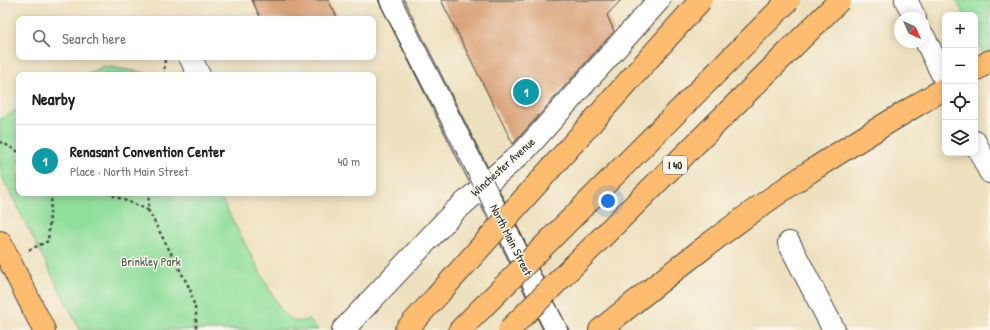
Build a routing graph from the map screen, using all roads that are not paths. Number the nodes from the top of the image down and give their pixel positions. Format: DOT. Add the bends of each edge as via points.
graph roads {
  1 [pos="391,0"];
  2 [pos="659,0"];
  3 [pos="701,0"];
  4 [pos="788,0"];
  5 [pos="840,0"];
  6 [pos="906,0"];
  7 [pos="912,12"];
  8 [pos="929,48"];
  9 [pos="192,60"];
  10 [pos="990,61"];
  11 [pos="978,68"];
  12 [pos="198,72"];
  13 [pos="942,74"];
  14 [pos="942,90"];
  15 [pos="978,148"];
  16 [pos="990,172"];
  17 [pos="484,187"];
  18 [pos="789,244"];
  19 [pos="5,260"];
  20 [pos="44,330"];
  21 [pos="343,330"];
  22 [pos="406,330"];
  23 [pos="460,330"];
  24 [pos="509,330"];
  25 [pos="556,330"];
  26 [pos="600,330"];
  27 [pos="834,330"];
  1 -- 17 [label="street, North Main Street"];
  2 -- 17 [label="street, Winchester Avenue" via="525,150"];
  3 -- 22 [label="main road, bridge"];
  4 -- 23 [label="main road, bridge"];
  5 -- 24 [label="main road, I 40, bridge"];
  6 -- 7 [label="street"];
  8 -- 13 [label="street"];
  9 -- 12 [label="street"];
  10 -- 11 [label="main road"];
  14 -- 26 [label="main road" via="808,172 748,215"];
  15 -- 16 [label="street"];
  17 -- 21 [label="street, Winchester Avenue" via="454,212"];
  17 -- 25 [label="street, North Main Street"];
  18 -- 27 [label="street"];
  19 -- 20 [label="main road"];
}
